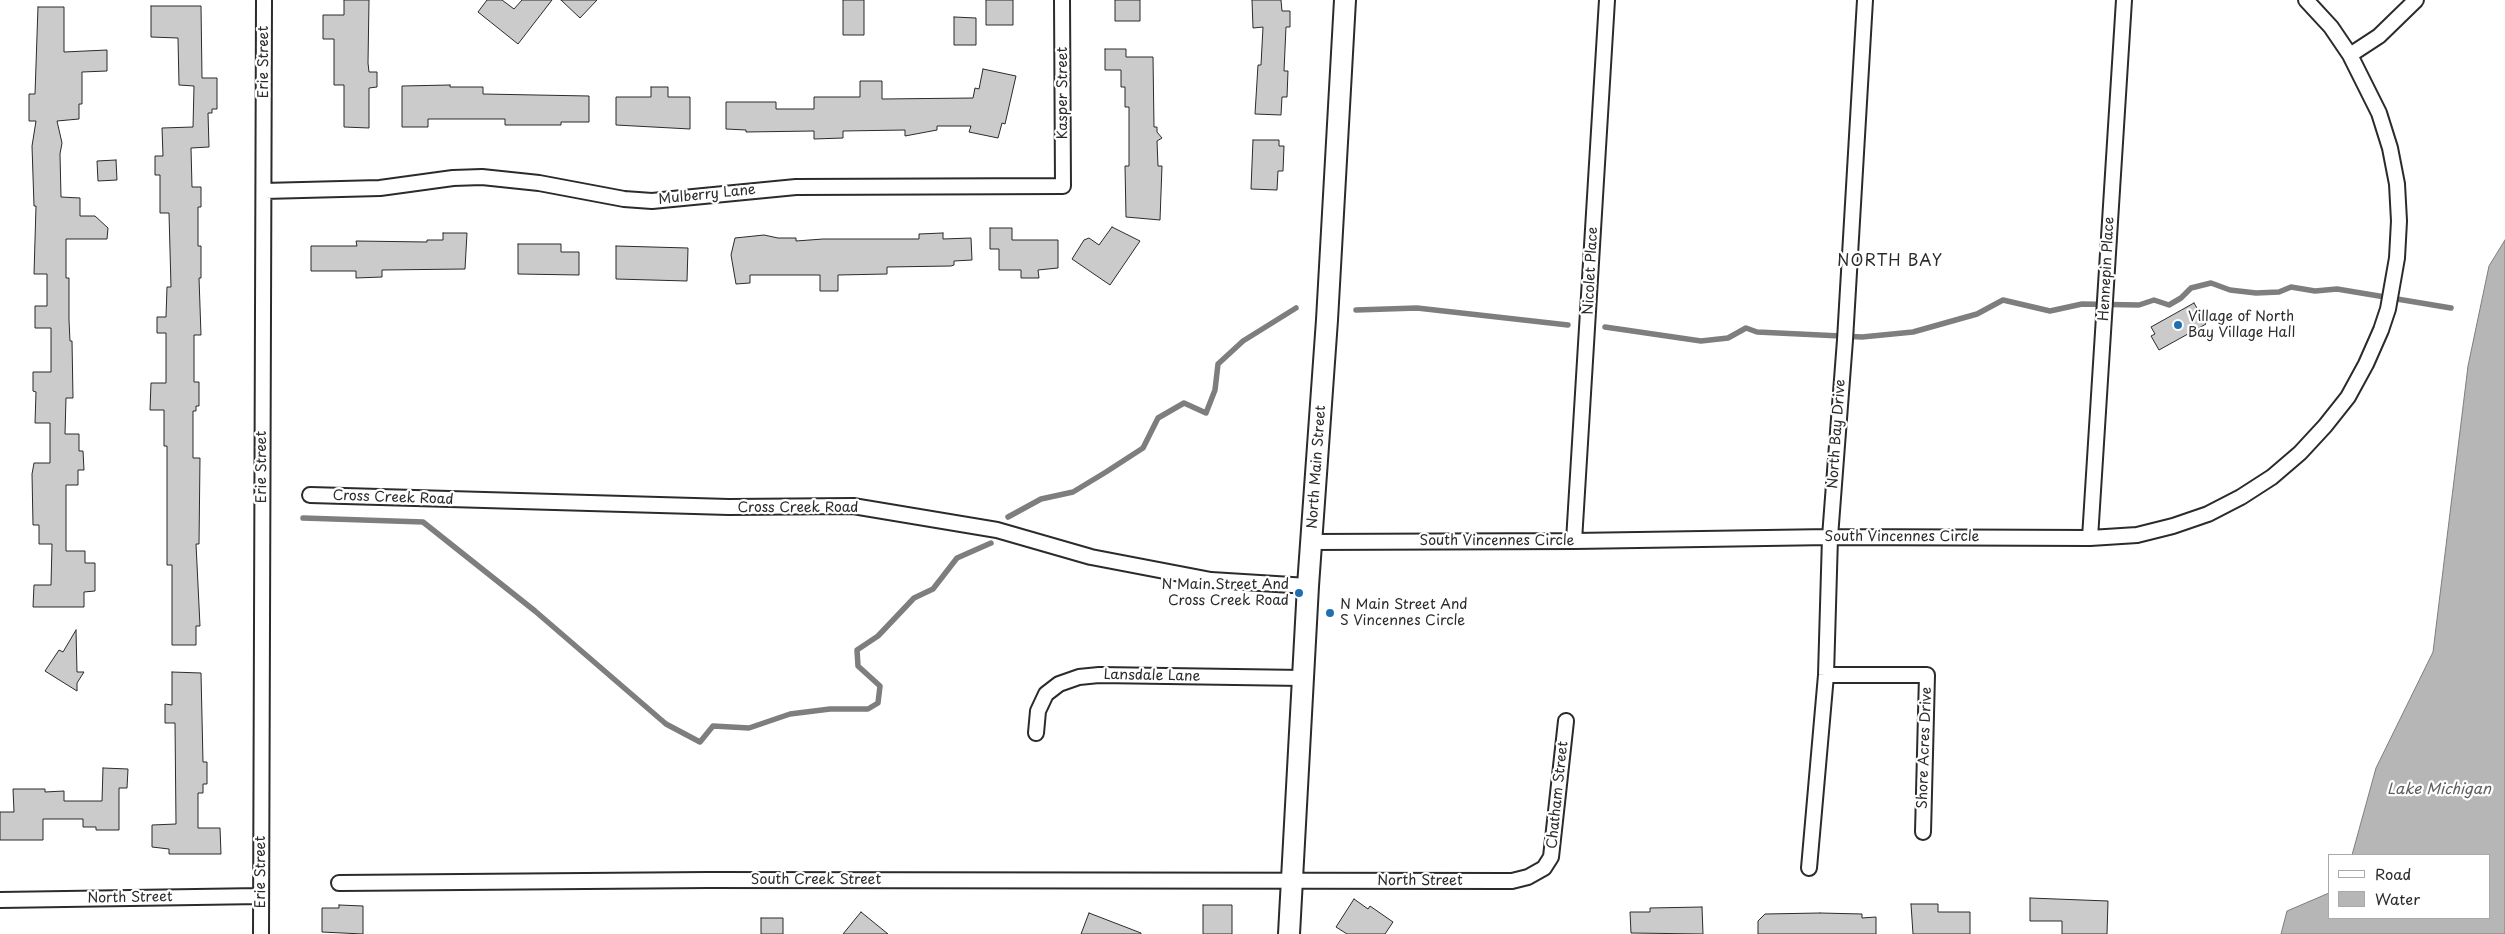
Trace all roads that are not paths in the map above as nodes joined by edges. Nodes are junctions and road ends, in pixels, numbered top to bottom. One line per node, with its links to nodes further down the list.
1 (264, 0): 11 (street, Erie Street)
2 (1062, 0): 10 (street, Kasper Street)
3 (1345, 0): 16 (main road, North Main Street)
4 (1607, 0): 15 (street, Nicolet Place)
5 (1865, 0): 13 (street, North Bay Drive)
6 (2124, 0): 14 (street, Hennepin Place)
7 (2306, 0): 9 (street, South Vincennes Circle)
8 (2416, 0): 9 (street)
9 (2350, 55): 14 (street, South Vincennes Circle)
10 (1064, 186): 11 (street, Mulberry Lane)
11 (264, 191): 27 (street, Erie Street)
12 (310, 495): 17 (street, Cross Creek Road)
13 (1830, 537): 14 (street, South Vincennes Circle); 15 (street, South Vincennes Circle); 18 (street, North Bay Drive)
14 (2090, 538)
15 (1574, 541): 16 (street, South Vincennes Circle)
16 (1312, 542): 17 (main road, North Main Street)
17 (1308, 586): 19 (main road, North Main Street)
18 (1826, 675): 22 (street, Shore Acres Drive); 24 (street, North Bay Drive)
19 (1303, 678): 21 (street, Lansdale Lane); 25 (main road, North Main Street)
20 (1566, 721): 23 (street, Chatham Street)
21 (1036, 732)
22 (1923, 832)
23 (1544, 868): 25 (street, North Street)
24 (1809, 868)
25 (1293, 880): 26 (street, South Creek Street); 30 (main road, North Main Street)
26 (339, 883)
27 (261, 896): 28 (street, North Street); 29 (street, Erie Street)
28 (0, 900)
29 (261, 934)
30 (1290, 934)

